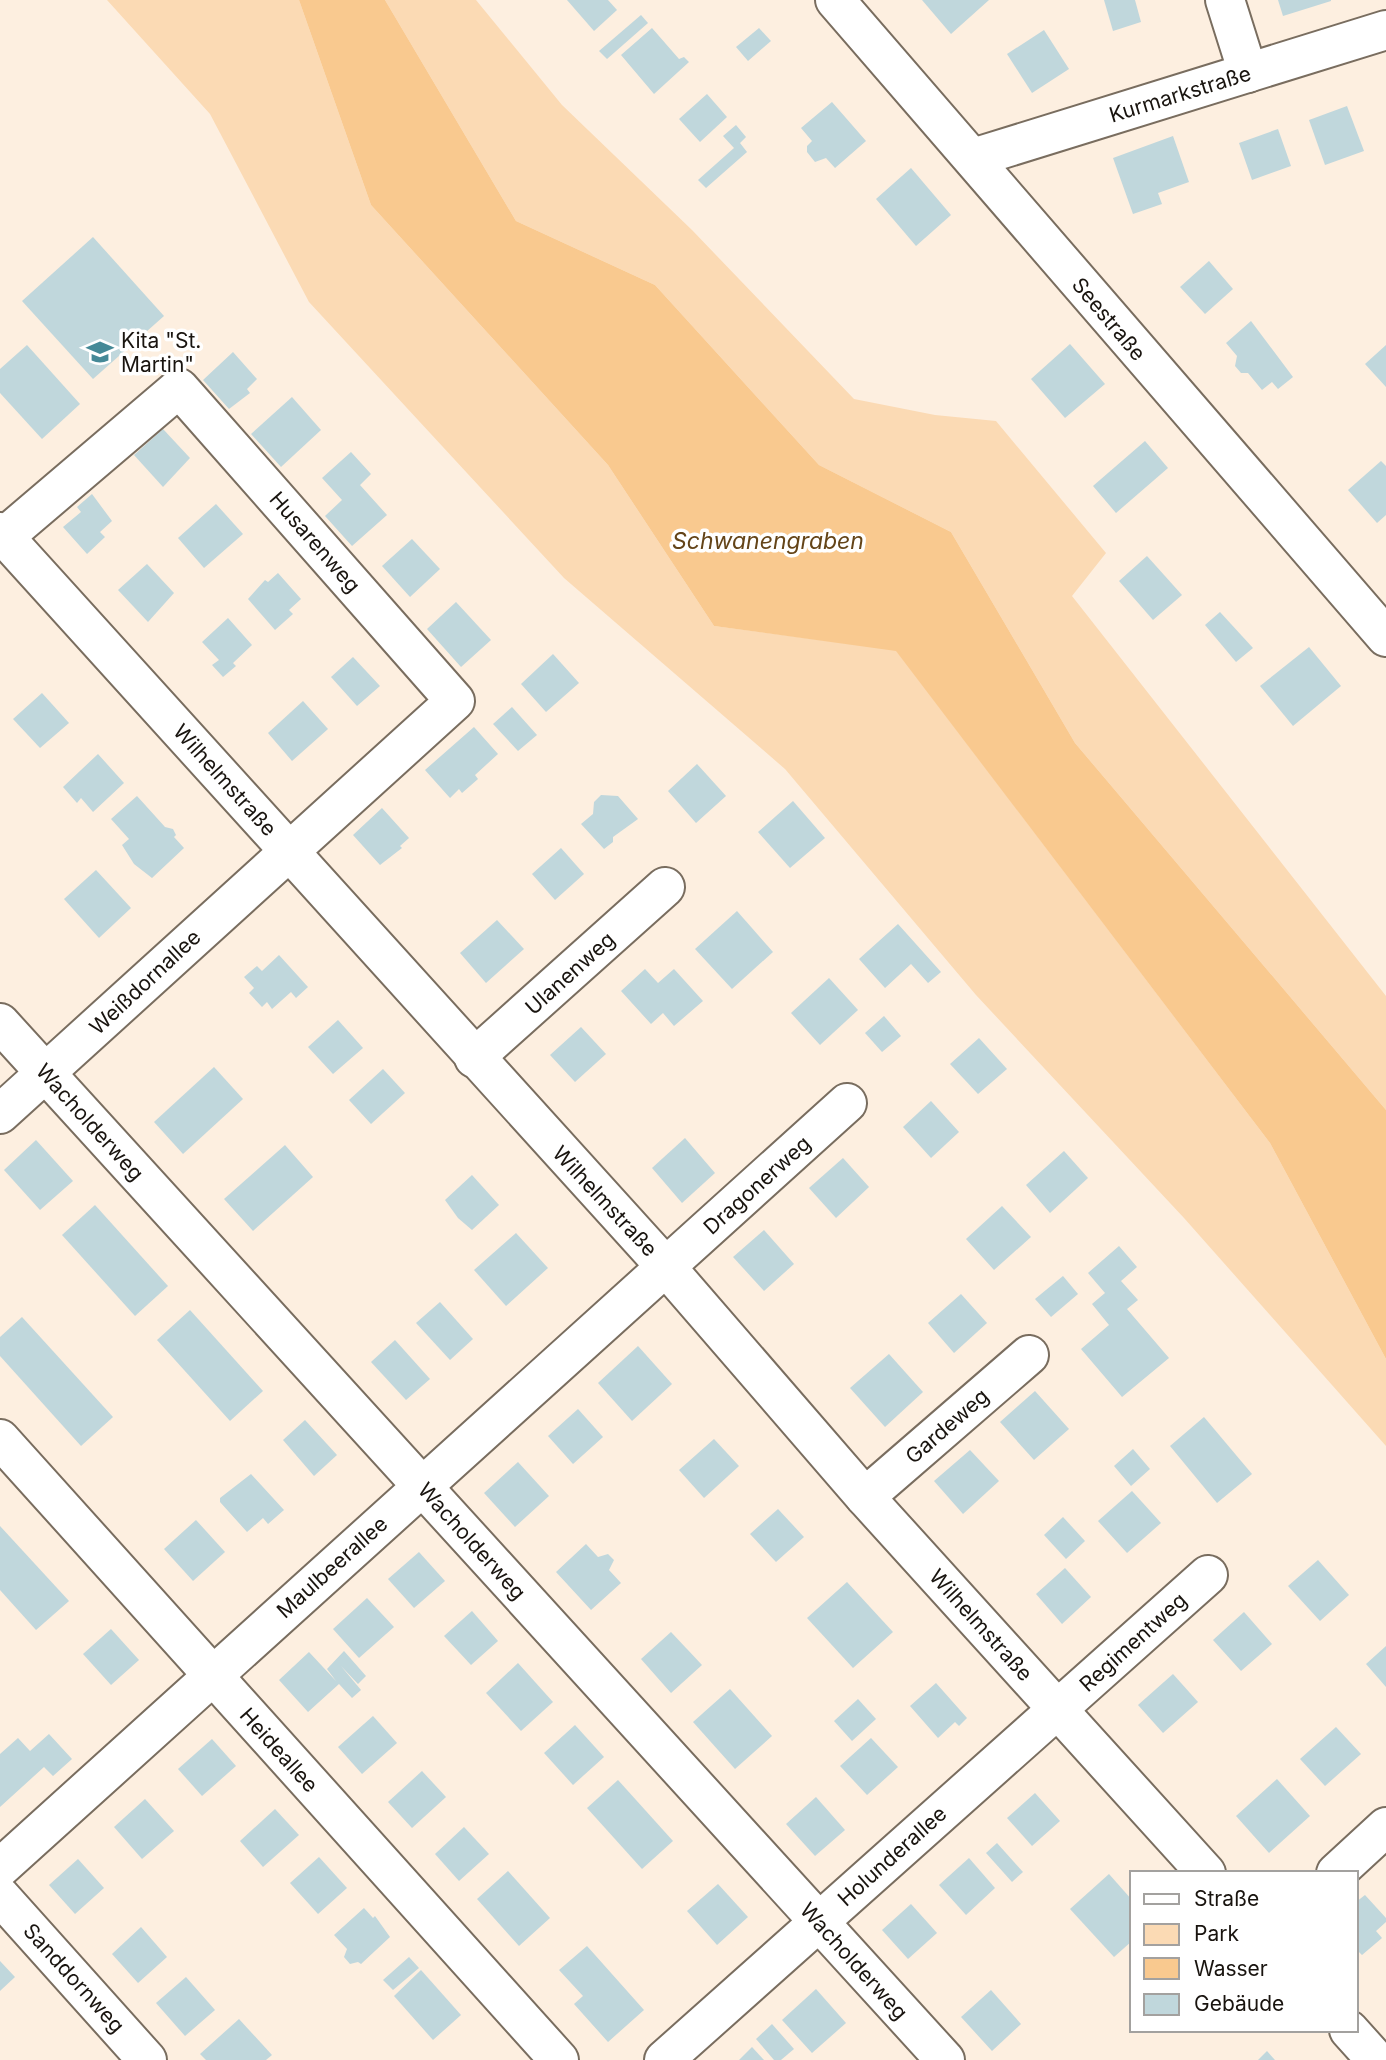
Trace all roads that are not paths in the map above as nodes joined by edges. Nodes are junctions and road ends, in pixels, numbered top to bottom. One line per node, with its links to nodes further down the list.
1 (835, 0): 5 (street, Seestraße)
2 (1225, 0): 4 (street)
3 (1386, 30): 4 (street, Kurmarkstraße)
4 (1248, 73): 5 (street, Kurmarkstraße)
5 (974, 158): 7 (street, Seestraße)
6 (2, 534): 8 (street, Wilhelmstraße); 8 (street, Husarenweg)
7 (1383, 630)
8 (288, 849): 11 (street, Wilhelmstraße); 12 (street, Weißdornallee)
9 (665, 887): 11 (street, Ulanenweg)
10 (0, 1023): 12 (street, Wacholderweg)
11 (474, 1058): 15 (street, Wilhelmstraße)
12 (46, 1074): 14 (street, Weißdornallee); 18 (street, Wacholderweg)
13 (847, 1103): 15 (street, Dragonerweg)
14 (0, 1114)
15 (666, 1267): 18 (street, Maulbeerallee); 19 (street, Wilhelmstraße)
16 (1028, 1355): 19 (street, Gardeweg)
17 (0, 1439): 21 (street, Heideallee)
18 (422, 1486): 21 (street, Maulbeerallee); 28 (street, Wacholderweg)
19 (865, 1497): 22 (street, Wilhelmstraße)
20 (1208, 1575): 22 (street, Regimentweg)
21 (212, 1675): 24 (street, Maulbeerallee); 31 (street, Heideallee)
22 (1058, 1709): 25 (street, Wilhelmstraße); 28 (street, Holunderallee)
23 (1386, 1827): 26 (street)
24 (0, 1868)
25 (1204, 1871)
26 (1338, 1871)
27 (0, 1896): 30 (street, Sanddornweg)
28 (819, 1922): 32 (street, Holunderallee); 33 (street, Wacholderweg)
29 (1351, 2032): 34 (street)
30 (148, 2060)
31 (559, 2060)
32 (664, 2060)
33 (945, 2060)
34 (1376, 2060)

